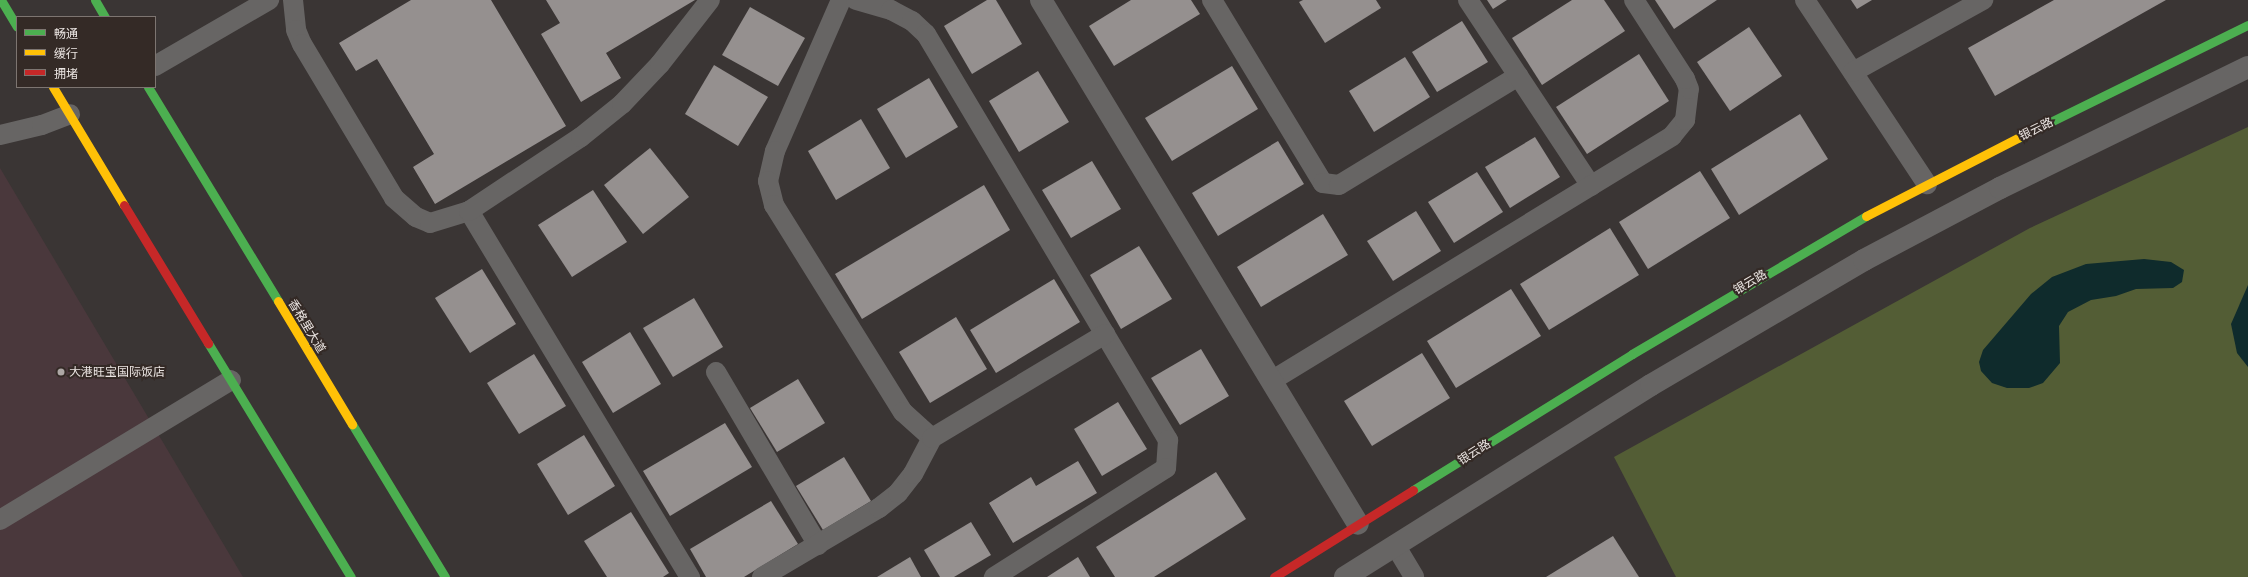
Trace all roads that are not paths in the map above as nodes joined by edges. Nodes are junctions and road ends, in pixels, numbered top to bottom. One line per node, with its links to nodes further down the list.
1 (0, 0): 15 (main road)
2 (95, 0): 14 (main road)
3 (268, 0): 17 (lane)
4 (293, 0): 27 (lane)
5 (710, 0): 27 (lane)
6 (841, 0): 32 (lane)
7 (856, 0): 28 (lane)
8 (1041, 0): 31 (street)
9 (1212, 0): 20 (lane)
10 (1468, 0): 20 (lane)
11 (1634, 0): 26 (lane)
12 (1805, 0): 19 (lane)
13 (1983, 0): 19 (lane)
14 (104, 16)
15 (16, 25)
16 (2248, 25): 25 (main road, 银云路)
17 (156, 65)
18 (2248, 67): 36 (street)
19 (1853, 72): 25 (lane)
20 (1518, 76): 26 (lane)
21 (54, 88): 23 (main road)
22 (149, 88): 38 (main road, 香格里大道)
23 (70, 114): 24 (lane); 30 (main road)
24 (0, 135)
25 (1927, 184): 34 (main road, 银云路)
26 (1591, 186): 31 (lane)
27 (469, 211): 39 (lane)
28 (1105, 334): 32 (lane); 41 (lane)
29 (716, 372): 35 (lane)
30 (231, 380): 33 (lane); 37 (main road)
31 (1271, 381): 34 (street)
32 (932, 438): 35 (lane)
33 (0, 520)
34 (1358, 524): 42 (main road, 银云路)
35 (818, 545): 40 (lane)
36 (1396, 546): 43 (street); 44 (lane)
37 (351, 577)
38 (445, 577)
39 (690, 577)
40 (762, 577)
41 (994, 577)
42 (1274, 577)
43 (1345, 577)
44 (1414, 577)

